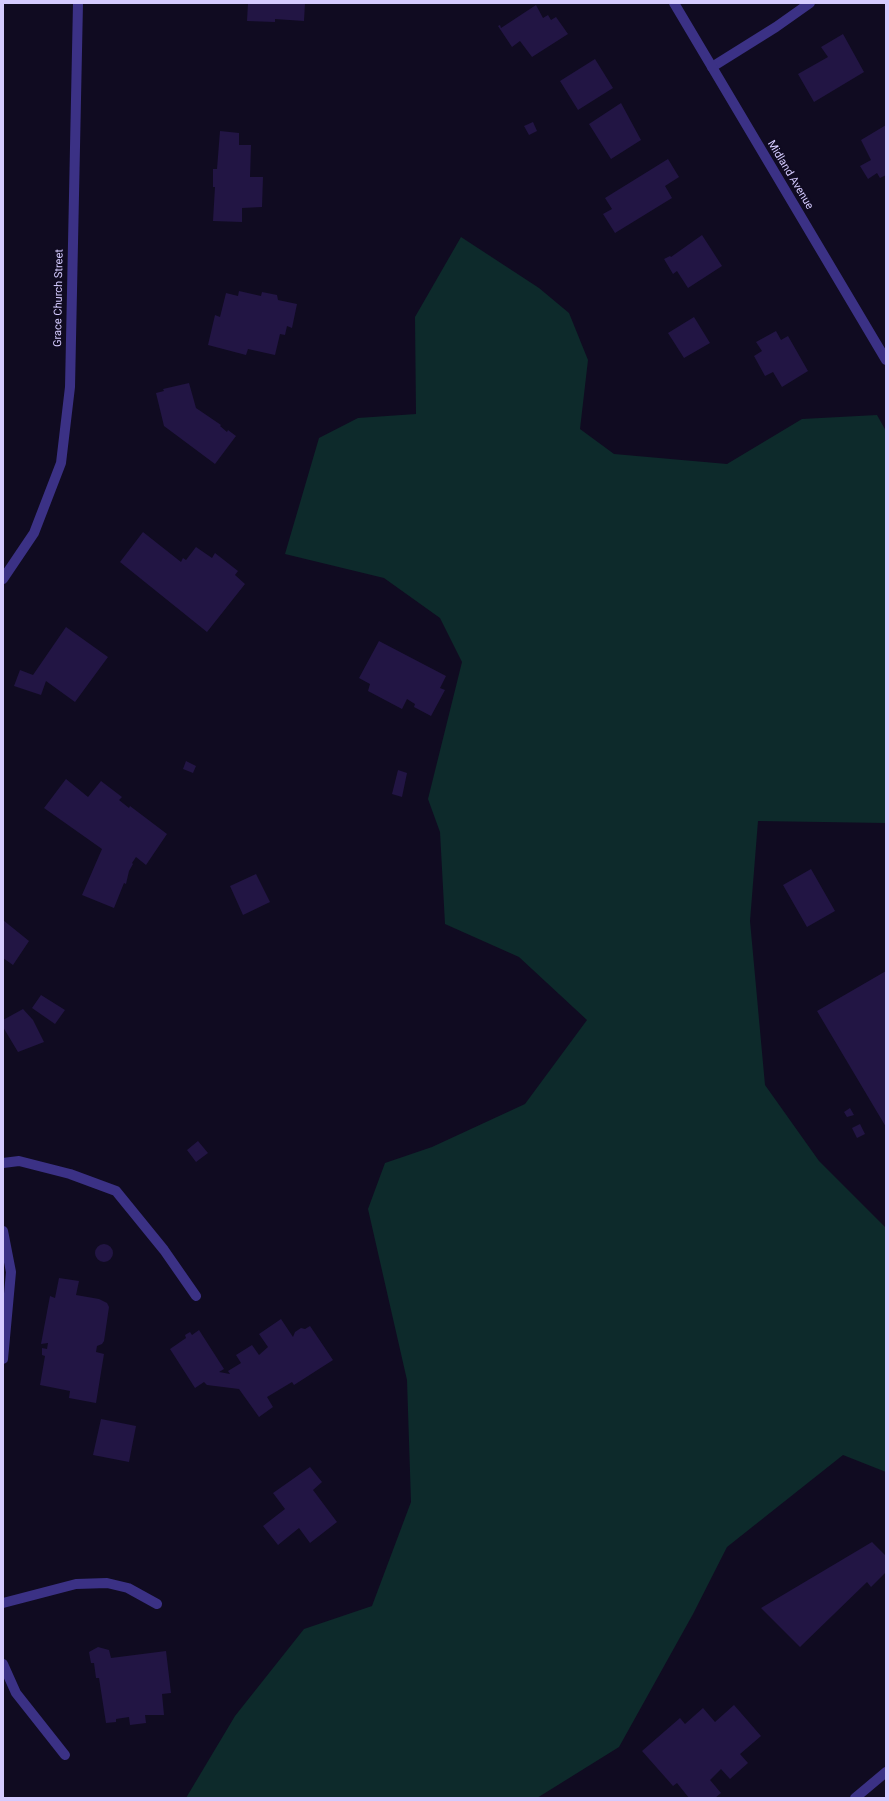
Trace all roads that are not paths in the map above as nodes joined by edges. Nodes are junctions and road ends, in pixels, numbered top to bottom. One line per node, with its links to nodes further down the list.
1 (78, 3): 6 (street, Grace Church Street)
2 (674, 3): 4 (street, Midland Avenue)
3 (810, 3): 4 (street)
4 (712, 67): 5 (street, Midland Avenue)
5 (886, 360)
6 (3, 579)
7 (3, 1163): 9 (street)
8 (3, 1231): 10 (street)
9 (196, 1296)
10 (3, 1360)
11 (3, 1603): 12 (street)
12 (157, 1604)
13 (3, 1664): 14 (street)
14 (65, 1754)
15 (886, 1772): 16 (street)
16 (855, 1798)

